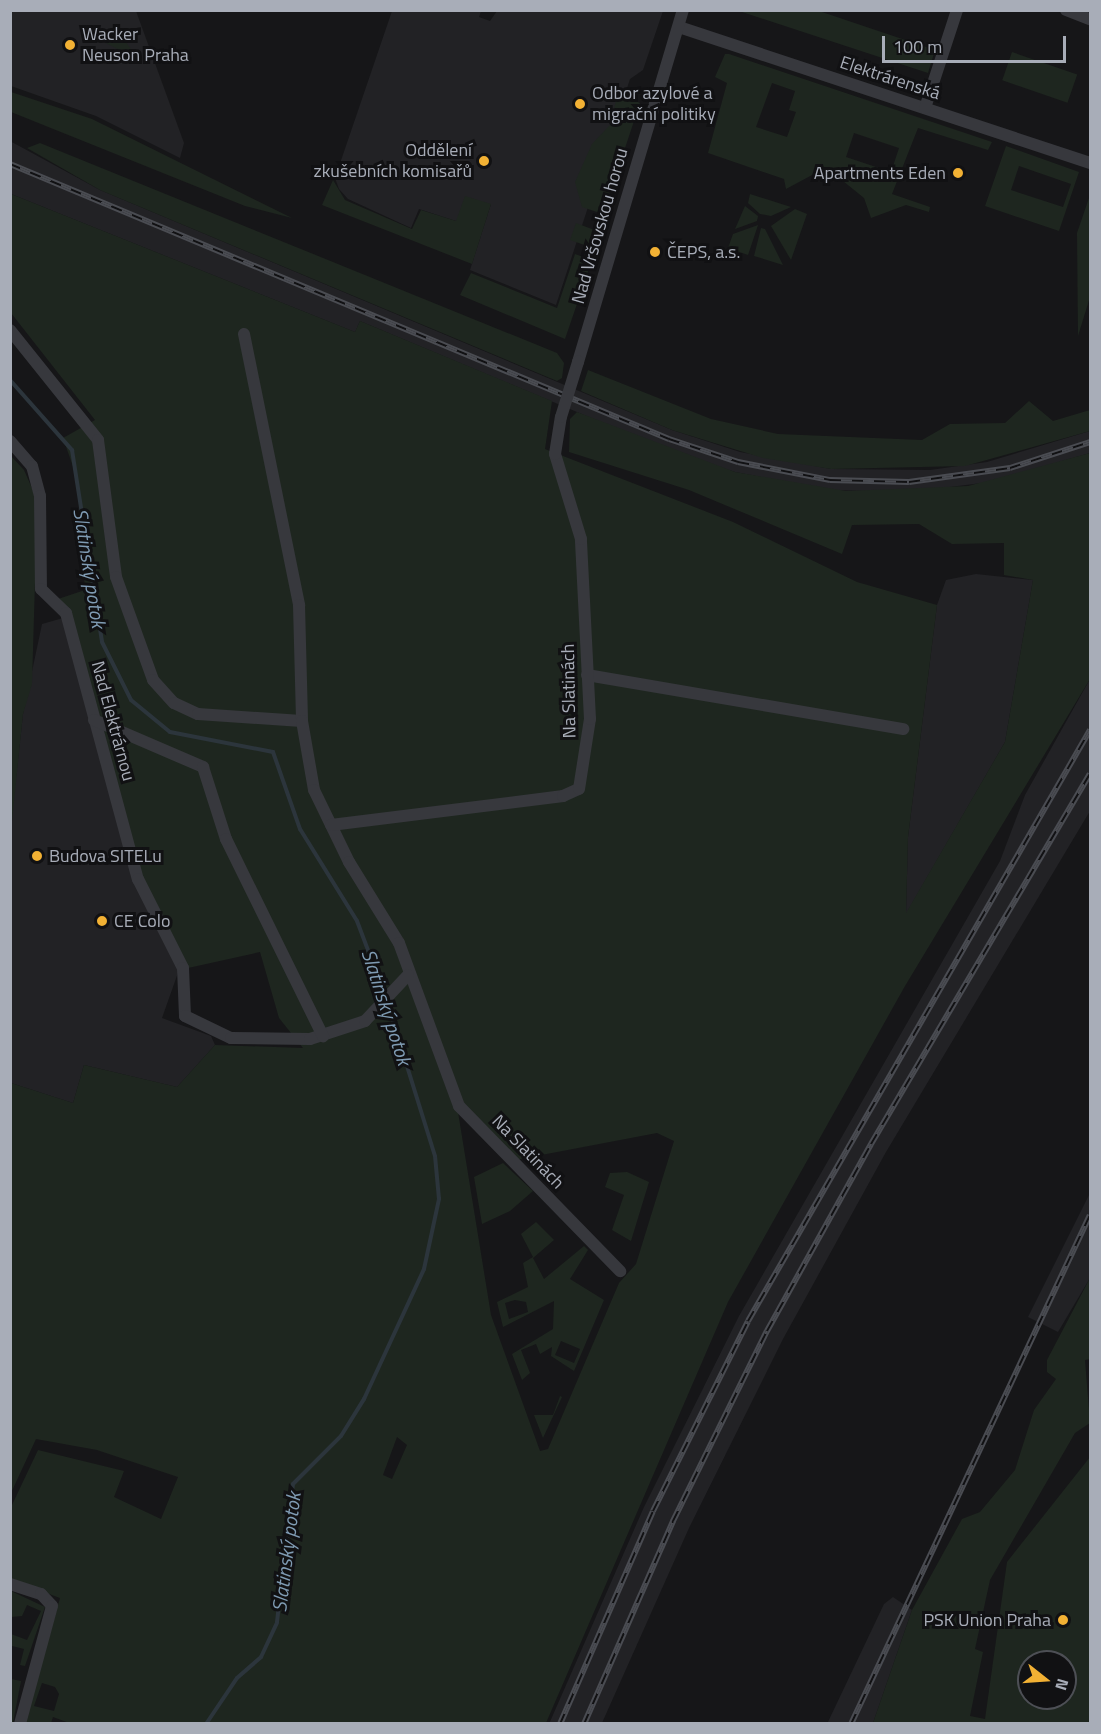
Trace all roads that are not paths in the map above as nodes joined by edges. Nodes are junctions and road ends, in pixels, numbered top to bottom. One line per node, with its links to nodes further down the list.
1 (683, 10): 5 (street, Nad Vršovskou horou)
2 (957, 10): 6 (street)
3 (1066, 10): 4 (street)
4 (1090, 19)
5 (679, 27): 6 (street, Elektrárenská); 10 (street, Nad Vršovskou horou, bridge)
6 (925, 108): 7 (street, Elektrárenská)
7 (1090, 163)
8 (10, 330): 14 (street)
9 (244, 334): 14 (street, Na Slatinách)
10 (561, 417): 12 (street, Na Slatinách)
11 (10, 441): 13 (street, Nad Elektrárnou)
12 (587, 675): 15 (street); 16 (street, Na Slatinách)
13 (94, 720): 18 (street); 18 (street, Nad Elektrárnou)
14 (303, 721): 16 (street, Na Slatinách)
15 (903, 729)
16 (331, 825): 17 (street, Na Slatinách)
17 (408, 975): 18 (street); 19 (street, Na Slatinách)
18 (323, 1036)
19 (620, 1271)
20 (10, 1584): 21 (street)
21 (20, 1724)

